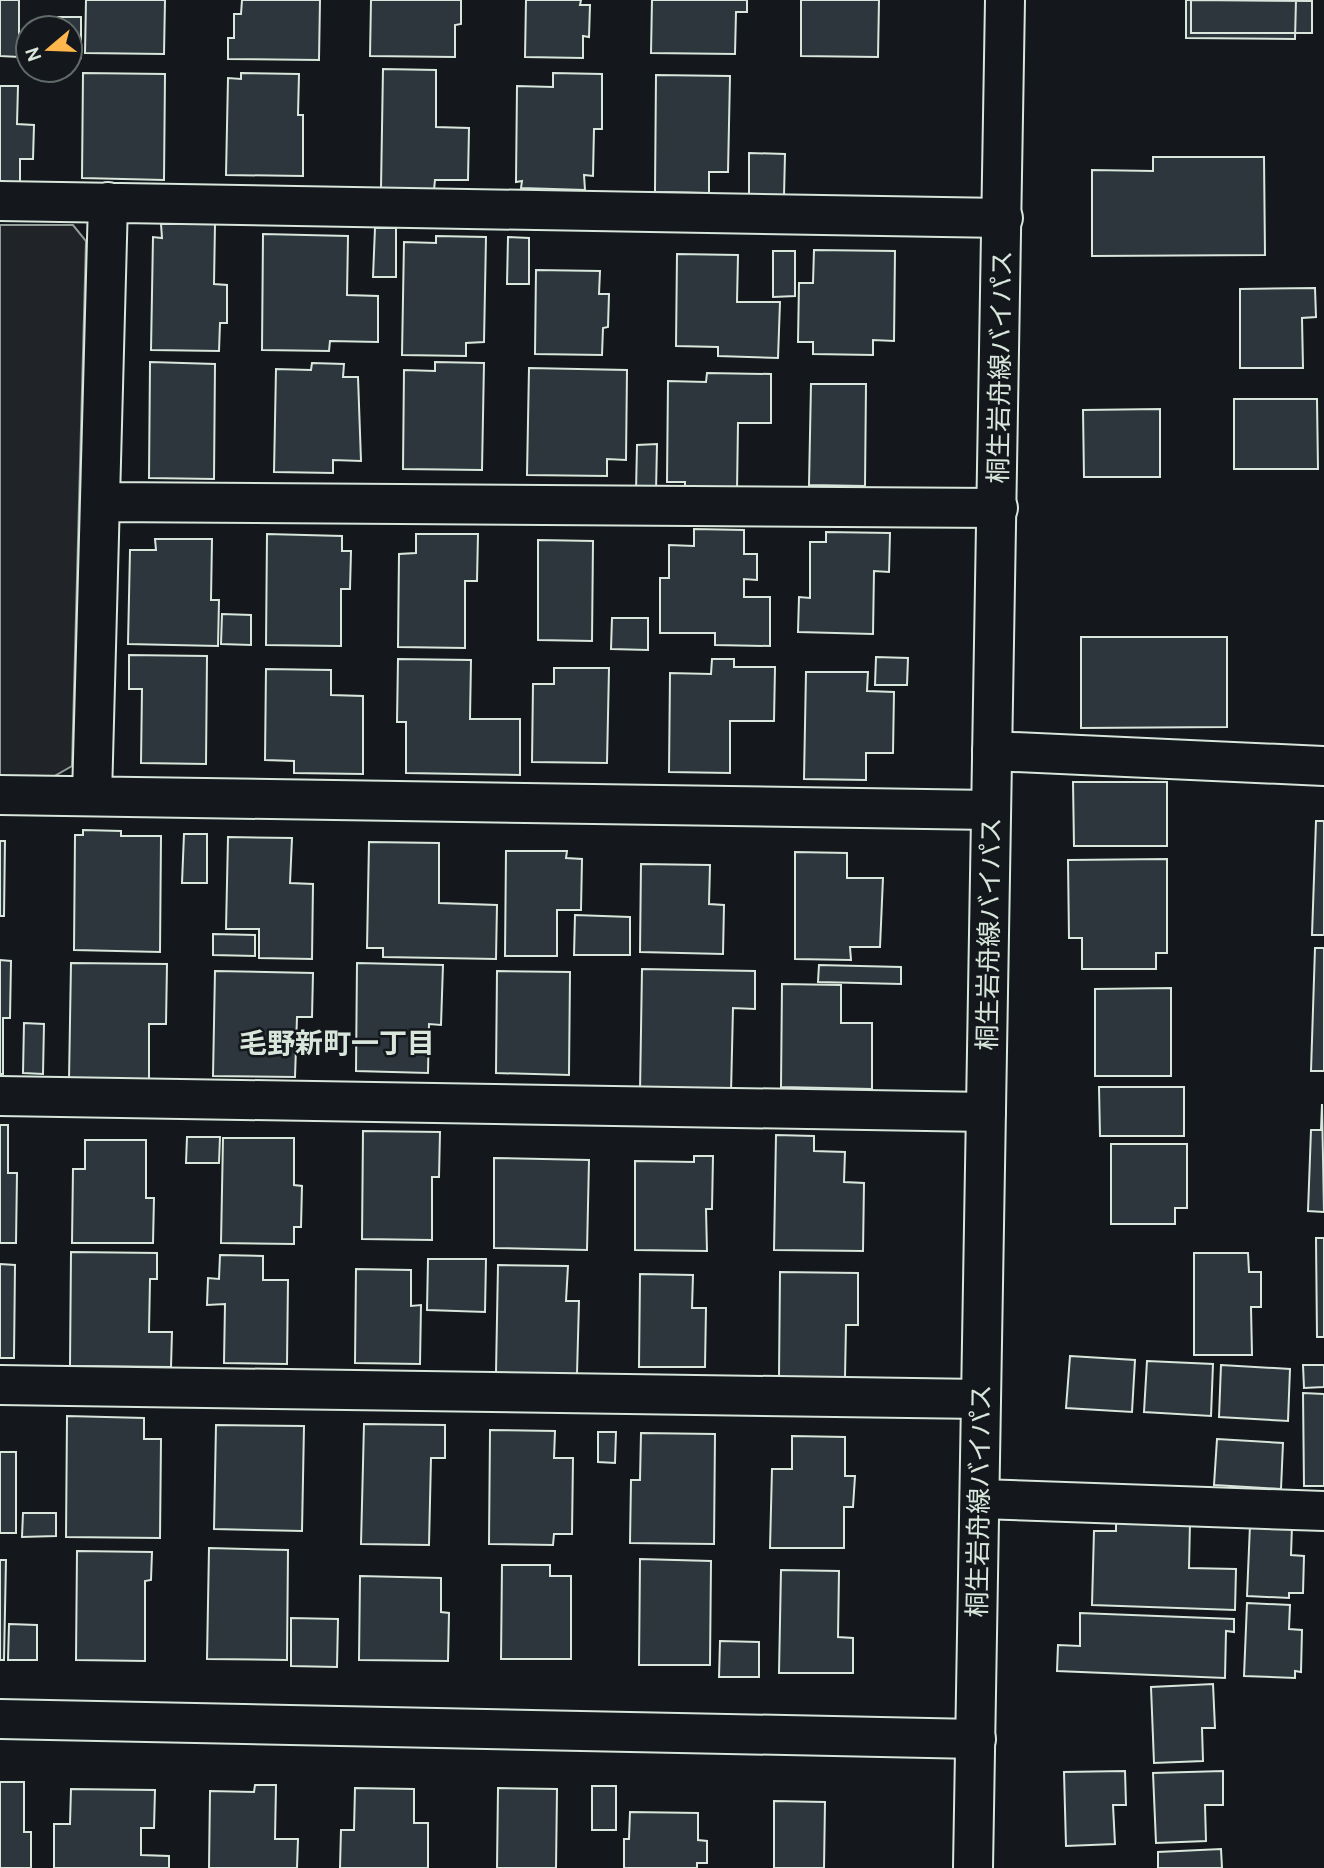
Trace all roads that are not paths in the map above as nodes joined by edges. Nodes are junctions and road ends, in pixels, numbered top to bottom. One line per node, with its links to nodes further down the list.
1 (1005, 0): 4 (street, 桐生岩舟線バイパス)
2 (0, 201): 3 (street)
3 (108, 202): 4 (street); 5 (street)
4 (1003, 218): 6 (street, 桐生岩舟線バイパス)
5 (102, 502): 6 (street); 10 (street)
6 (998, 508): 7 (street, 桐生岩舟線バイパス)
7 (992, 751): 8 (street); 11 (street, 桐生岩舟線バイパス)
8 (1324, 766)
9 (0, 795): 10 (street)
10 (92, 796): 11 (street)
11 (991, 810): 13 (street, 桐生岩舟線バイパス)
12 (0, 1096): 13 (street)
13 (986, 1112): 15 (street, 桐生岩舟線バイパス)
14 (0, 1385): 15 (street)
15 (981, 1399): 16 (street, 桐生岩舟線バイパス)
16 (980, 1499): 17 (street); 19 (street, 桐生岩舟線バイパス)
17 (1324, 1511)
18 (0, 1719): 19 (street)
19 (975, 1739): 20 (street, 桐生岩舟線バイパス)
20 (973, 1868)

